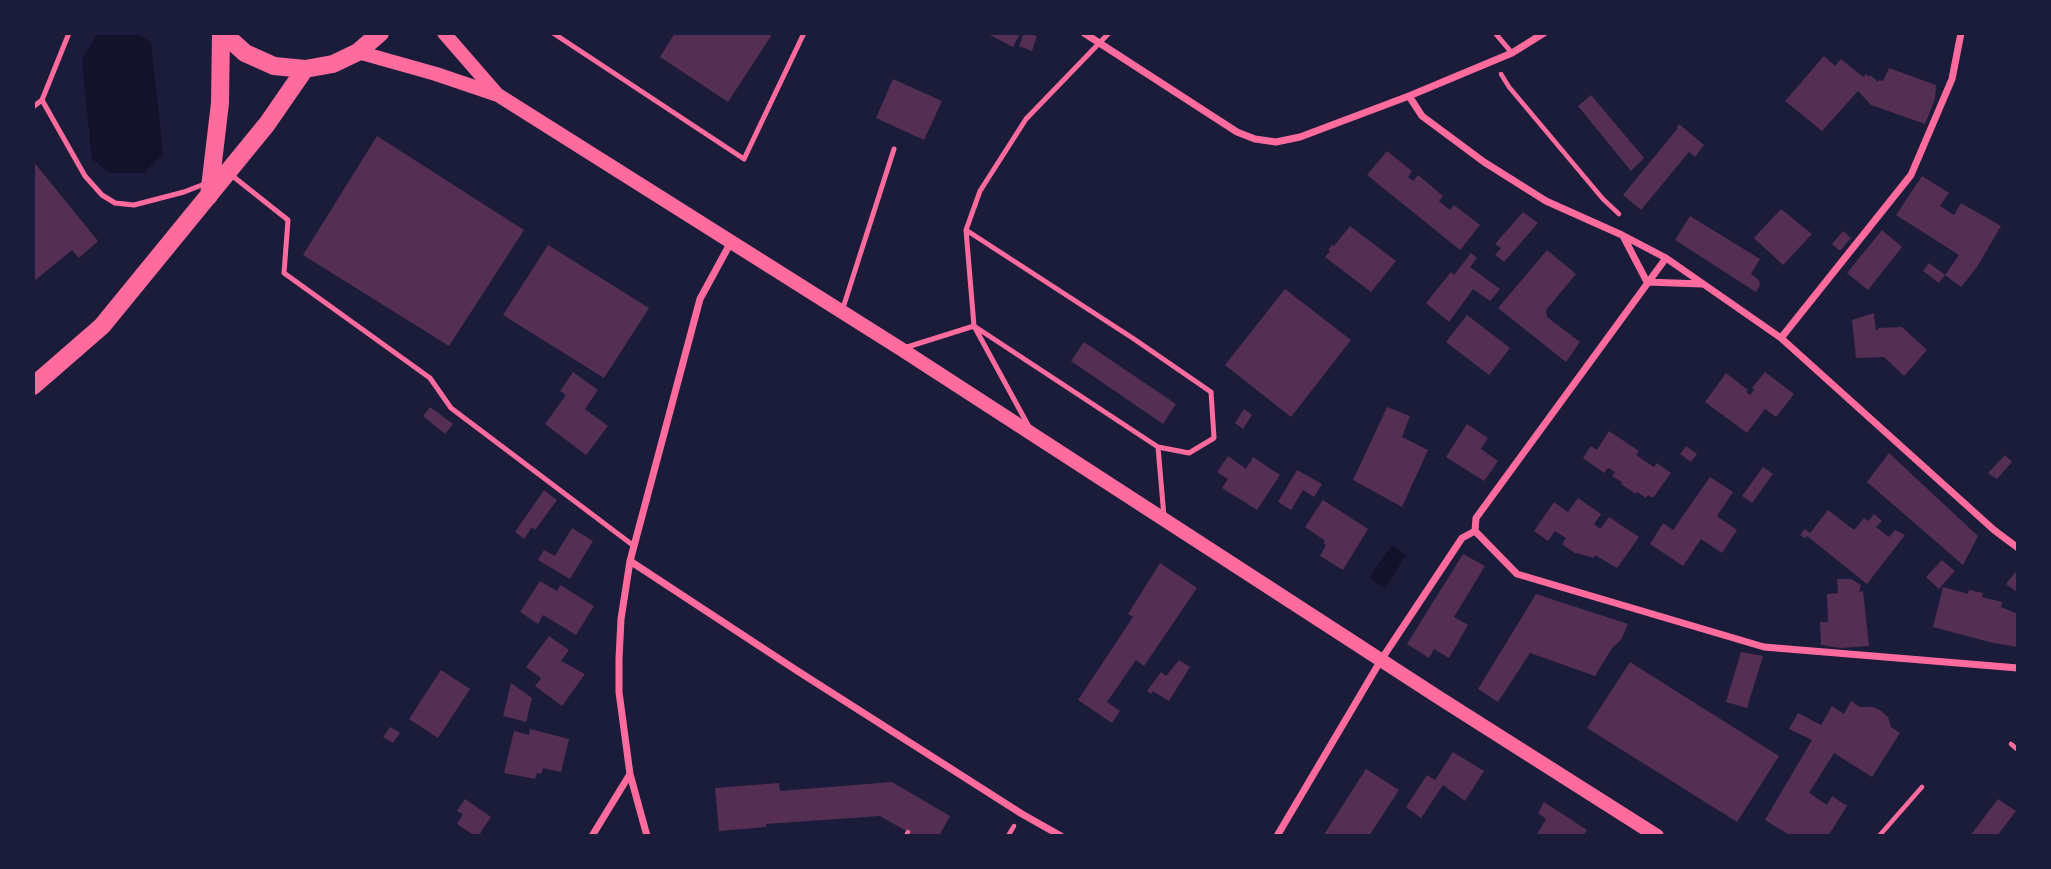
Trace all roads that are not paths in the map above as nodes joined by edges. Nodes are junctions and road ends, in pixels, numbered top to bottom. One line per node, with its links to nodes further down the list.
1 (69, 33): 18 (lane)
2 (222, 33): 15 (main road); 22 (main road)
3 (380, 33): 13 (main road)
4 (444, 33): 16 (main road)
5 (553, 33): 6 (lane)
6 (804, 33)
7 (1084, 33): 12 (street)
8 (1109, 33): 12 (lane)
9 (1495, 33): 14 (lane)
10 (1544, 33): 14 (street)
11 (1961, 33): 31 (street)
12 (1100, 44): 17 (street); 23 (lane)
13 (358, 52): 15 (main road); 16 (main road)
14 (1512, 53): 17 (street)
15 (305, 69): 21 (main road)
16 (498, 95): 25 (main road)
17 (1409, 96): 24 (street)
18 (41, 100): 19 (lane); 22 (lane)
19 (33, 107)
20 (894, 149): 29 (lane)
21 (228, 172): 22 (main road); 38 (lane)
22 (209, 189): 33 (main road)
23 (966, 230): 30 (lane); 35 (lane)
24 (1622, 235): 26 (street); 27 (street)
25 (731, 242): 29 (main road); 38 (street)
26 (1666, 258): 27 (street); 28 (street)
27 (1647, 282): 28 (street); 37 (street)
28 (1704, 284): 31 (street)
29 (842, 311): 32 (main road)
30 (974, 326): 32 (lane); 34 (lane); 35 (lane)
31 (1781, 338): 39 (street)
32 (901, 349): 34 (main road)
33 (33, 386)
34 (1033, 435): 36 (main road)
35 (1158, 447): 36 (lane)
36 (1164, 520): 41 (main road)
37 (1475, 531): 41 (street); 42 (street)
38 (634, 546): 40 (street)
39 (2018, 548)
40 (630, 561): 43 (street); 46 (street)
41 (1381, 660): 47 (street); 48 (main road)
42 (2018, 668)
43 (630, 774): 44 (street); 45 (street)
44 (592, 836)
45 (647, 836)
46 (1061, 836)
47 (1277, 836)
48 (1657, 836)

